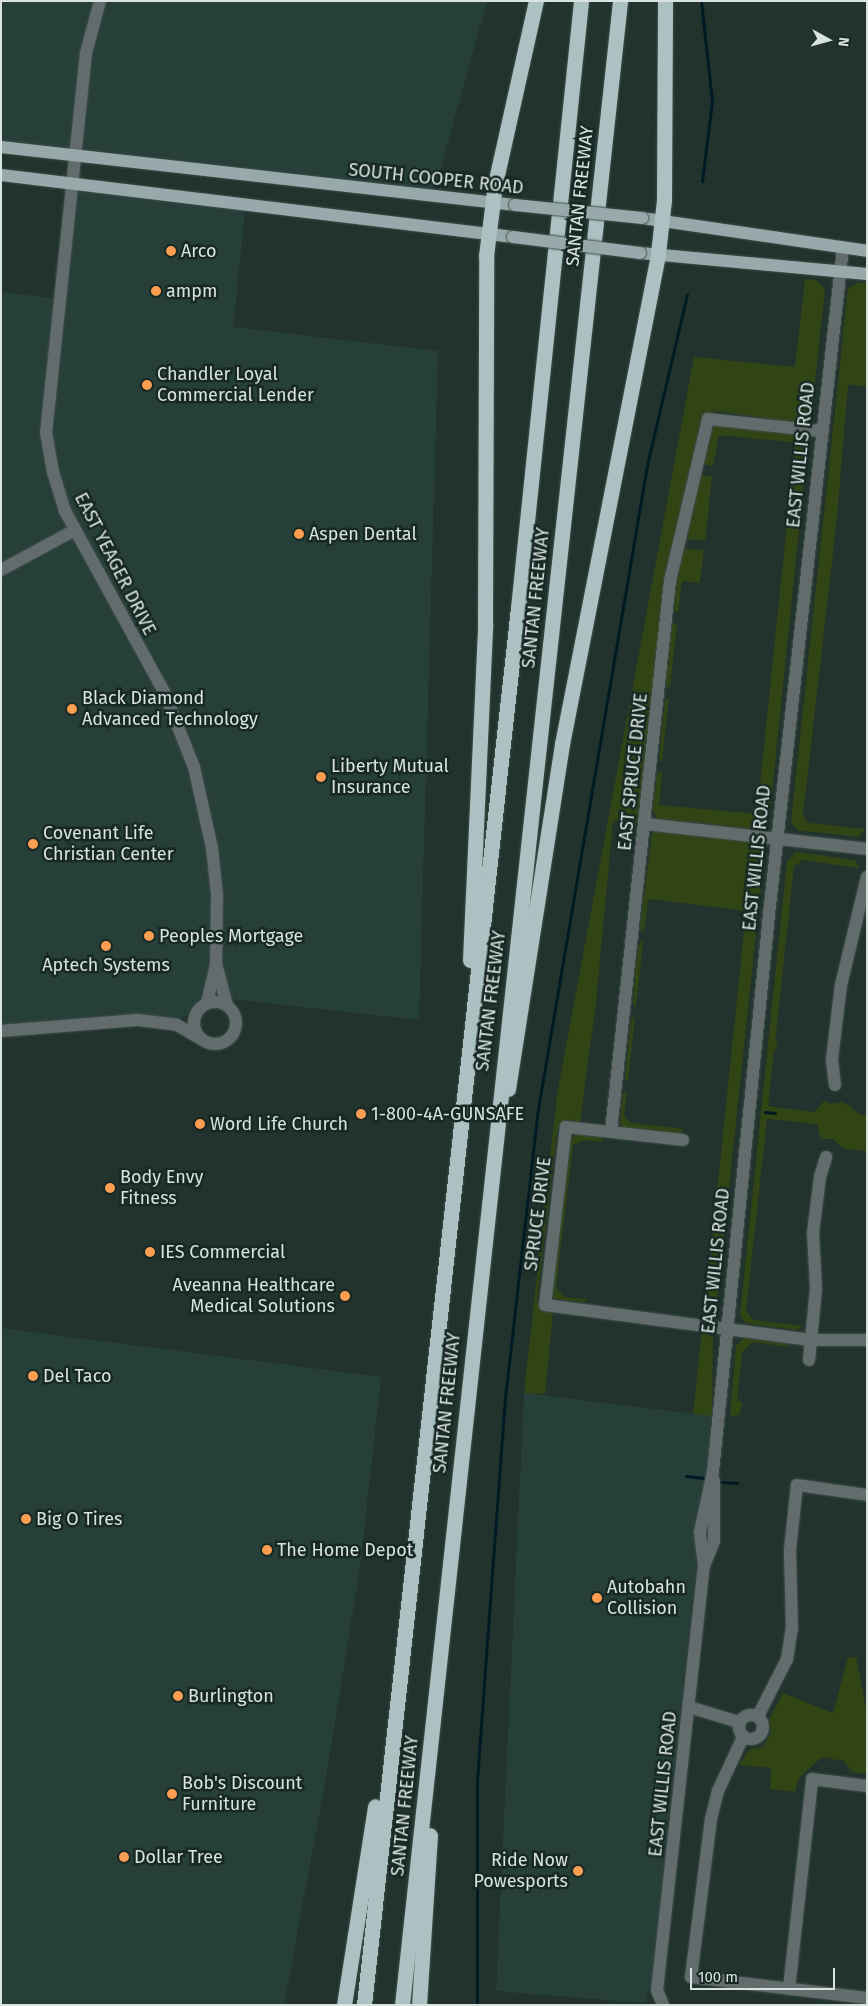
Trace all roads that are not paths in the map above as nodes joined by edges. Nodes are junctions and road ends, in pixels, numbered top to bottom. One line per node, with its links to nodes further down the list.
1 (100, 1): 7 (street, EAST YEAGER DRIVE)
2 (536, 1): 10 (highway)
3 (581, 1): 26 (highway, SANTAN FREEWAY)
4 (620, 1): 34 (highway, SANTAN FREEWAY)
5 (665, 1): 11 (highway)
6 (1, 147): 7 (main road, SOUTH COOPER ROAD)
7 (76, 156): 9 (street, EAST YEAGER DRIVE); 10 (main road, SOUTH COOPER ROAD)
8 (1, 175): 9 (main road)
9 (73, 183): 12 (main road); 19 (street, EAST YEAGER DRIVE)
10 (493, 202): 11 (main road, SOUTH COOPER ROAD, bridge); 12 (highway)
11 (661, 220): 13 (main road, SOUTH COOPER ROAD); 15 (highway)
12 (489, 234): 15 (main road, bridge); 26 (highway)
13 (843, 248): 14 (main road, SOUTH COOPER ROAD); 16 (street, EAST WILLIS ROAD)
14 (867, 251)
15 (658, 254): 16 (main road); 34 (highway)
16 (840, 271): 17 (main road); 18 (street, EAST WILLIS ROAD)
17 (867, 274)
18 (821, 431): 21 (street, EAST SPRUCE DRIVE); 22 (street, EAST WILLIS ROAD)
19 (75, 530): 20 (street); 25 (street, EAST YEAGER DRIVE)
20 (1, 570)
21 (645, 824): 22 (street); 35 (street, EAST SPRUCE DRIVE)
22 (777, 838): 23 (street); 38 (street, EAST WILLIS ROAD)
23 (867, 850)
24 (867, 877): 33 (street)
25 (216, 964): 27 (street, EAST YEAGER DRIVE); 28 (street, EAST YEAGER DRIVE)
26 (474, 1001): 43 (highway, SANTAN FREEWAY)
27 (206, 1003): 28 (street); 29 (street)
28 (226, 1004): 32 (street)
29 (196, 1013): 30 (street); 32 (street)
30 (167, 1022): 31 (street); 32 (street)
31 (1, 1031)
32 (201, 1039)
33 (835, 1085)
34 (496, 1123): 48 (highway, SANTAN FREEWAY)
35 (611, 1132): 36 (street); 38 (street, SPRUCE DRIVE)
36 (684, 1140)
37 (826, 1157): 39 (street)
38 (726, 1329): 39 (street); 44 (street, EAST WILLIS ROAD)
39 (811, 1340): 40 (street); 41 (street)
40 (867, 1340)
41 (809, 1360)
42 (867, 1495): 45 (street)
43 (404, 1633): 52 (highway); 53 (highway, SANTAN FREEWAY)
44 (689, 1707): 46 (street); 56 (street, EAST WILLIS ROAD)
45 (758, 1716): 46 (street); 47 (street)
46 (739, 1722): 47 (street)
47 (743, 1737): 50 (street)
48 (429, 1754): 54 (highway, SANTAN FREEWAY); 55 (highway)
49 (867, 1786): 50 (street)
50 (788, 1989): 51 (street)
51 (867, 1998)
52 (344, 2005)
53 (364, 2005)
54 (402, 2005)
55 (419, 2005)
56 (663, 2005)

